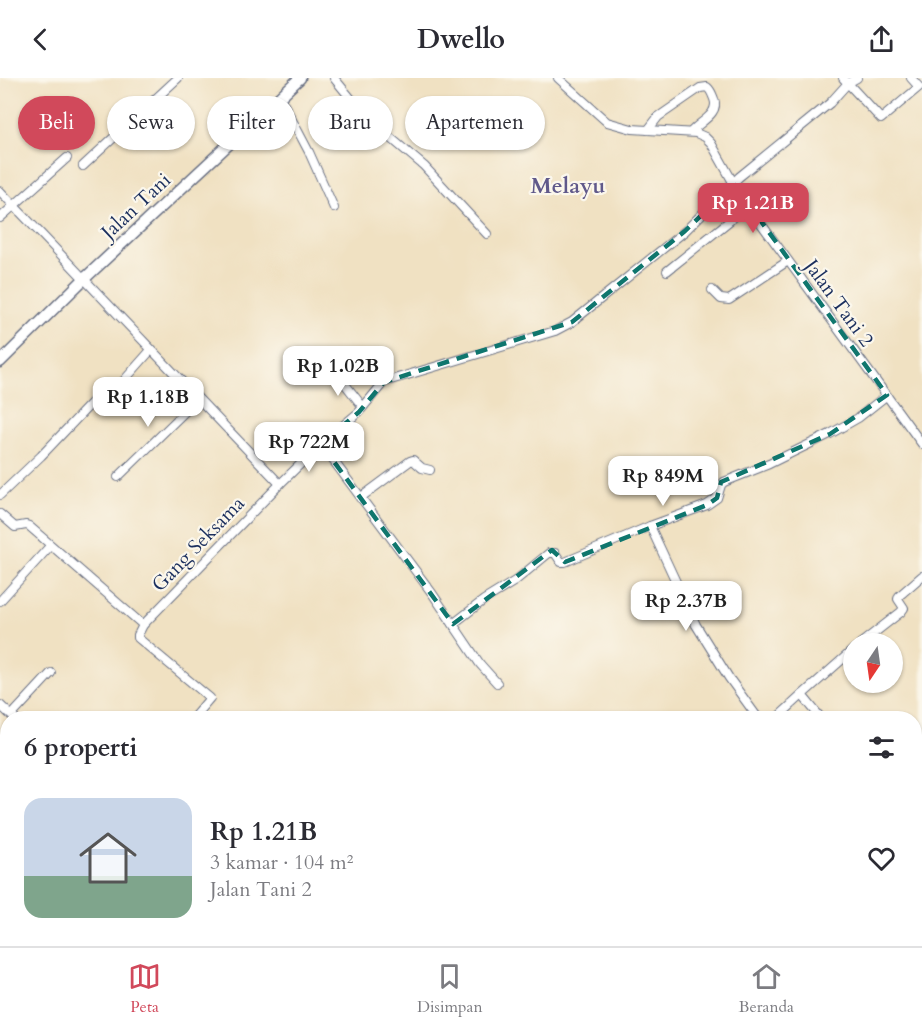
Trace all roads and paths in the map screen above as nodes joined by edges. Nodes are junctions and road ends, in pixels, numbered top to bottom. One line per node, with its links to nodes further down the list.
1 (178, 78): 14 (street)
2 (300, 78): 8 (highway, Jalan Tani)
3 (334, 78): 21 (street)
4 (558, 78): 10 (street)
5 (857, 78): 7 (street, Gang Seksama)
6 (912, 78): 7 (street)
7 (845, 80): 15 (street, Gang Seksama)
8 (281, 96)
9 (296, 128): 19 (street)
10 (648, 130): 11 (street); 11 (street)
11 (691, 132): 15 (street, Jalan Tani 2)
12 (223, 150): 24 (highway, Jalan Tani)
13 (67, 158): 17 (street)
14 (83, 166)
15 (734, 184): 18 (street, Jalan Tani 2); 31 (street, Gang Seksama)
16 (0, 191): 17 (street)
17 (14, 206): 20 (street); 24 (street)
18 (748, 206): 22 (street, Jalan Tani 2); 23 (street)
19 (334, 208)
20 (0, 218)
21 (487, 234)
22 (788, 261): 25 (street); 29 (street, Jalan Tani 2)
23 (667, 271)
24 (84, 279): 26 (street); 27 (highway, Jalan Tani)
25 (712, 290)
26 (151, 350): 30 (street); 37 (street)
27 (0, 362)
28 (334, 370): 31 (street)
29 (887, 395): 33 (street, Jalan Tani 2); 40 (street)
30 (198, 399): 35 (street); 36 (street)
31 (363, 407): 32 (street, Gang Seksama)
32 (321, 444): 36 (street, Gang Seksama); 38 (street)
33 (922, 444)
34 (430, 470): 38 (street)
35 (118, 477)
36 (280, 484): 45 (street, Gang Seksama)
37 (0, 495)
38 (360, 498): 44 (street)
39 (0, 514): 41 (street)
40 (650, 526): 44 (street); 53 (street)
41 (50, 546): 43 (street); 45 (street)
42 (922, 576): 46 (street)
43 (0, 601)
44 (453, 624): 49 (street)
45 (143, 625): 52 (street)
46 (875, 633)
47 (843, 659): 50 (street)
48 (51, 673): 51 (street)
49 (497, 683)
50 (802, 695): 54 (street); 55 (street)
51 (18, 711)
52 (199, 711)
53 (753, 711)
54 (785, 711)
55 (815, 711)

